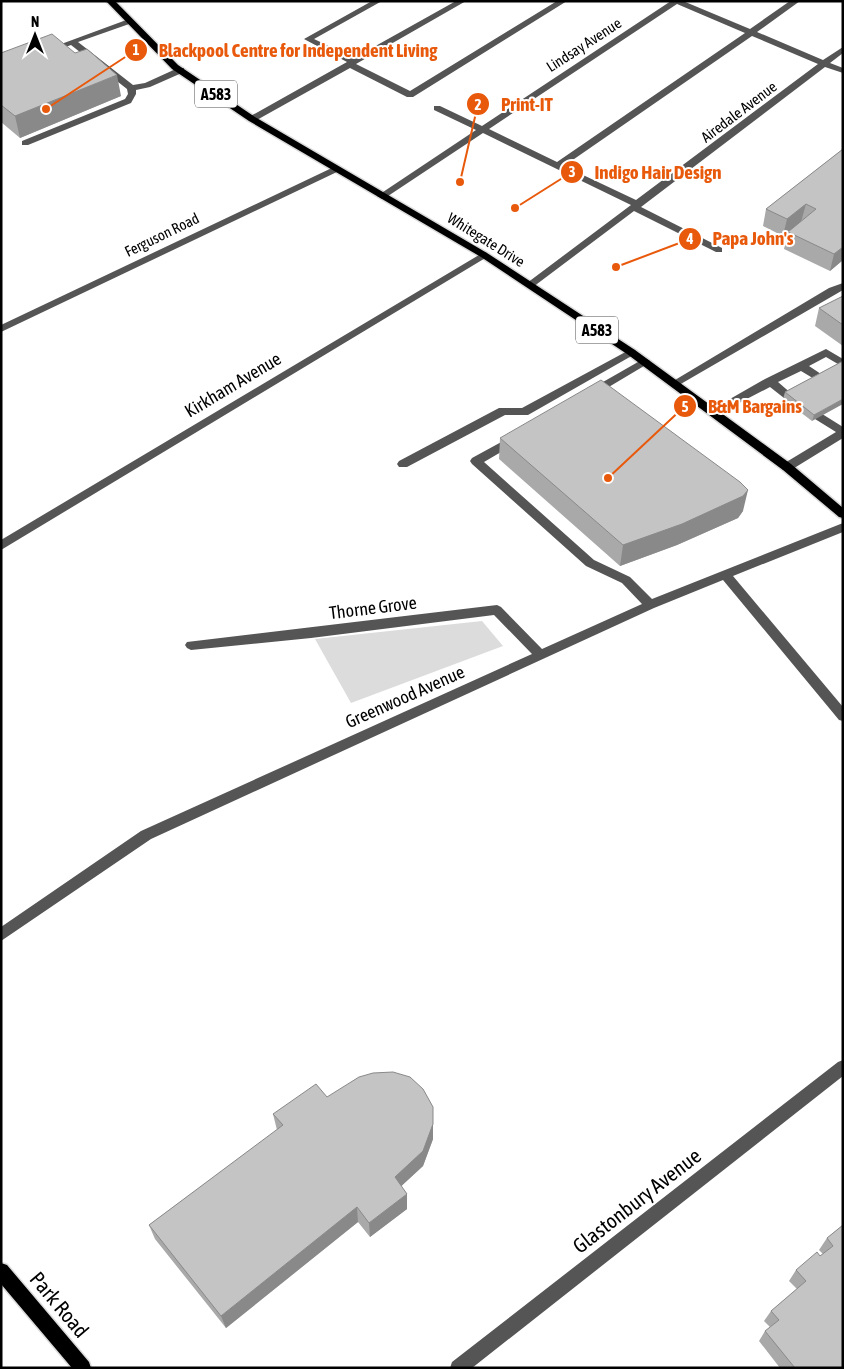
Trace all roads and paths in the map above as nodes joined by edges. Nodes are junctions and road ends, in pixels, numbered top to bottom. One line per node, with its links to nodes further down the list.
1 (110, 1): 7 (main road, Whitegate Drive / A583)
2 (378, 1): 12 (street)
3 (462, 1): 12 (street)
4 (563, 1): 12 (street)
5 (677, 1): 8 (street); 19 (street, Lindsay Avenue)
6 (796, 1): 8 (street)
7 (129, 21): 9 (street); 14 (main road, Whitegate Drive / A583)
8 (751, 32): 13 (street); 21 (street)
9 (73, 42): 11 (street); 16 (street)
10 (843, 50): 13 (street, Airedale Avenue)
11 (37, 55)
12 (352, 63): 18 (street)
13 (825, 63): 15 (street); 24 (street, Airedale Avenue)
14 (181, 70): 16 (street); 18 (main road, Whitegate Drive / A583)
15 (843, 71)
16 (131, 88): 20 (street)
17 (437, 108): 19 (street)
18 (252, 119): 22 (main road, Whitegate Drive / A583)
19 (483, 130): 21 (street); 23 (street, Lindsay Avenue)
20 (25, 143)
21 (558, 166): 24 (street)
22 (336, 169): 23 (main road, Whitegate Drive / A583); 29 (street, Ferguson Road)
23 (382, 196): 26 (main road, Whitegate Drive / A583)
24 (637, 206): 25 (street); 27 (street, Airedale Avenue)
25 (720, 250)
26 (484, 255): 27 (main road, Whitegate Drive / A583); 47 (street, Kirkham Avenue)
27 (530, 285): 30 (main road, Whitegate Drive / A583)
28 (843, 286): 36 (street)
29 (1, 329)
30 (631, 352): 31 (main road, Whitegate Drive / A583); 43 (street)
31 (645, 362): 36 (main road, Whitegate Drive / A583); 38 (street)
32 (843, 364): 33 (street)
33 (801, 366): 34 (street); 35 (street)
34 (820, 378)
35 (769, 381): 37 (street); 39 (street)
36 (676, 383): 39 (main road, Whitegate Drive / A583)
37 (788, 395)
38 (586, 396)
39 (714, 411): 44 (main road, Whitegate Drive / A583)
40 (820, 416): 41 (street)
41 (843, 432): 44 (street)
42 (520, 435): 49 (street)
43 (403, 464)
44 (787, 467): 45 (main road, Whitegate Drive / A583)
45 (841, 510)
46 (843, 527): 48 (street, Greenwood Avenue)
47 (1, 546)
48 (724, 574): 49 (street, Greenwood Avenue); 52 (street)
49 (650, 605): 51 (street, Greenwood Avenue)
50 (191, 645): 51 (street, Thorne Grove)
51 (541, 655): 53 (street, Greenwood Avenue)
52 (843, 716)
53 (1, 935)
54 (843, 1067): 57 (street, Glastonbury Avenue)
55 (1, 1271): 56 (main road, Park Road)
56 (83, 1368)
57 (458, 1368)

